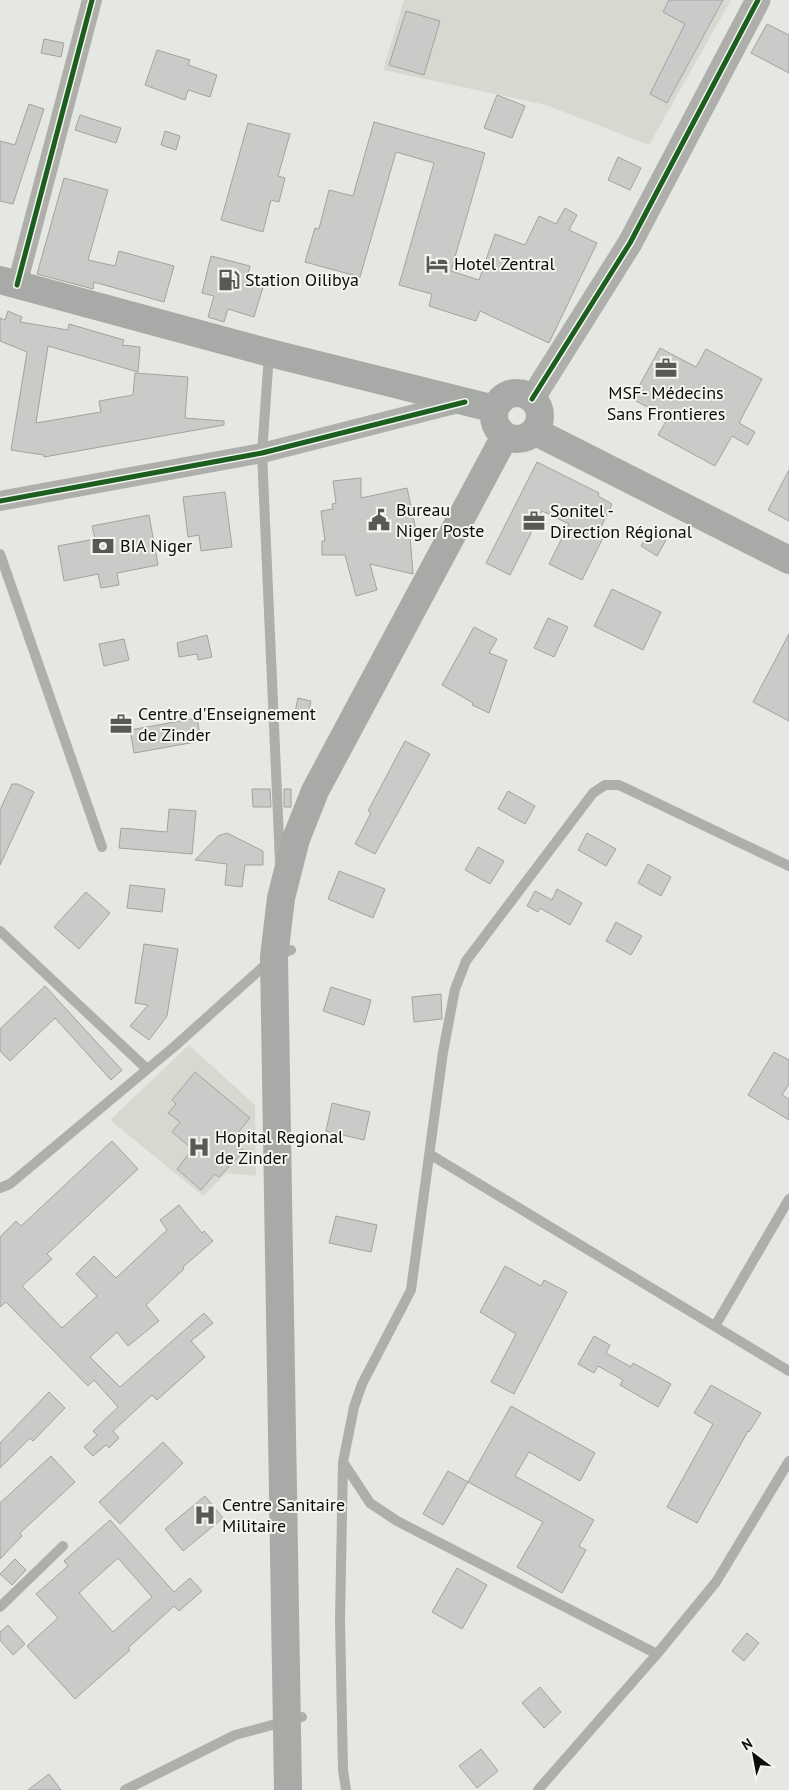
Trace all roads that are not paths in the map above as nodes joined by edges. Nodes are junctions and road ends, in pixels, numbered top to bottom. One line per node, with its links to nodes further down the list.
1 (92, 0): 3 (street)
2 (758, 0): 7 (street)
3 (8, 283): 4 (highway)
4 (270, 353): 5 (highway); 8 (lane)
5 (465, 402): 6 (highway); 8 (street)
6 (495, 408): 7 (highway); 7 (highway)
7 (526, 424): 10 (highway); 12 (highway); 15 (highway); 17 (highway)
8 (262, 453): 9 (street); 15 (lane)
9 (0, 501)
10 (789, 542)
11 (0, 554): 13 (lane)
12 (789, 560)
13 (102, 847)
14 (789, 866): 19 (lane)
15 (281, 898): 17 (highway)
16 (0, 930): 18 (lane)
17 (282, 953): 18 (lane); 29 (highway)
18 (147, 1069): 20 (lane)
19 (431, 1155): 22 (lane); 25 (lane)
20 (0, 1188)
21 (789, 1200): 22 (lane)
22 (715, 1326): 23 (lane)
23 (789, 1371)
24 (789, 1461): 28 (lane)
25 (343, 1462): 28 (lane); 33 (lane)
26 (63, 1546): 27 (lane)
27 (0, 1607)
28 (658, 1654): 34 (lane)
29 (295, 1720): 30 (lane); 31 (highway); 32 (highway)
30 (125, 1790)
31 (288, 1790)
32 (303, 1790)
33 (346, 1790)
34 (538, 1790)

